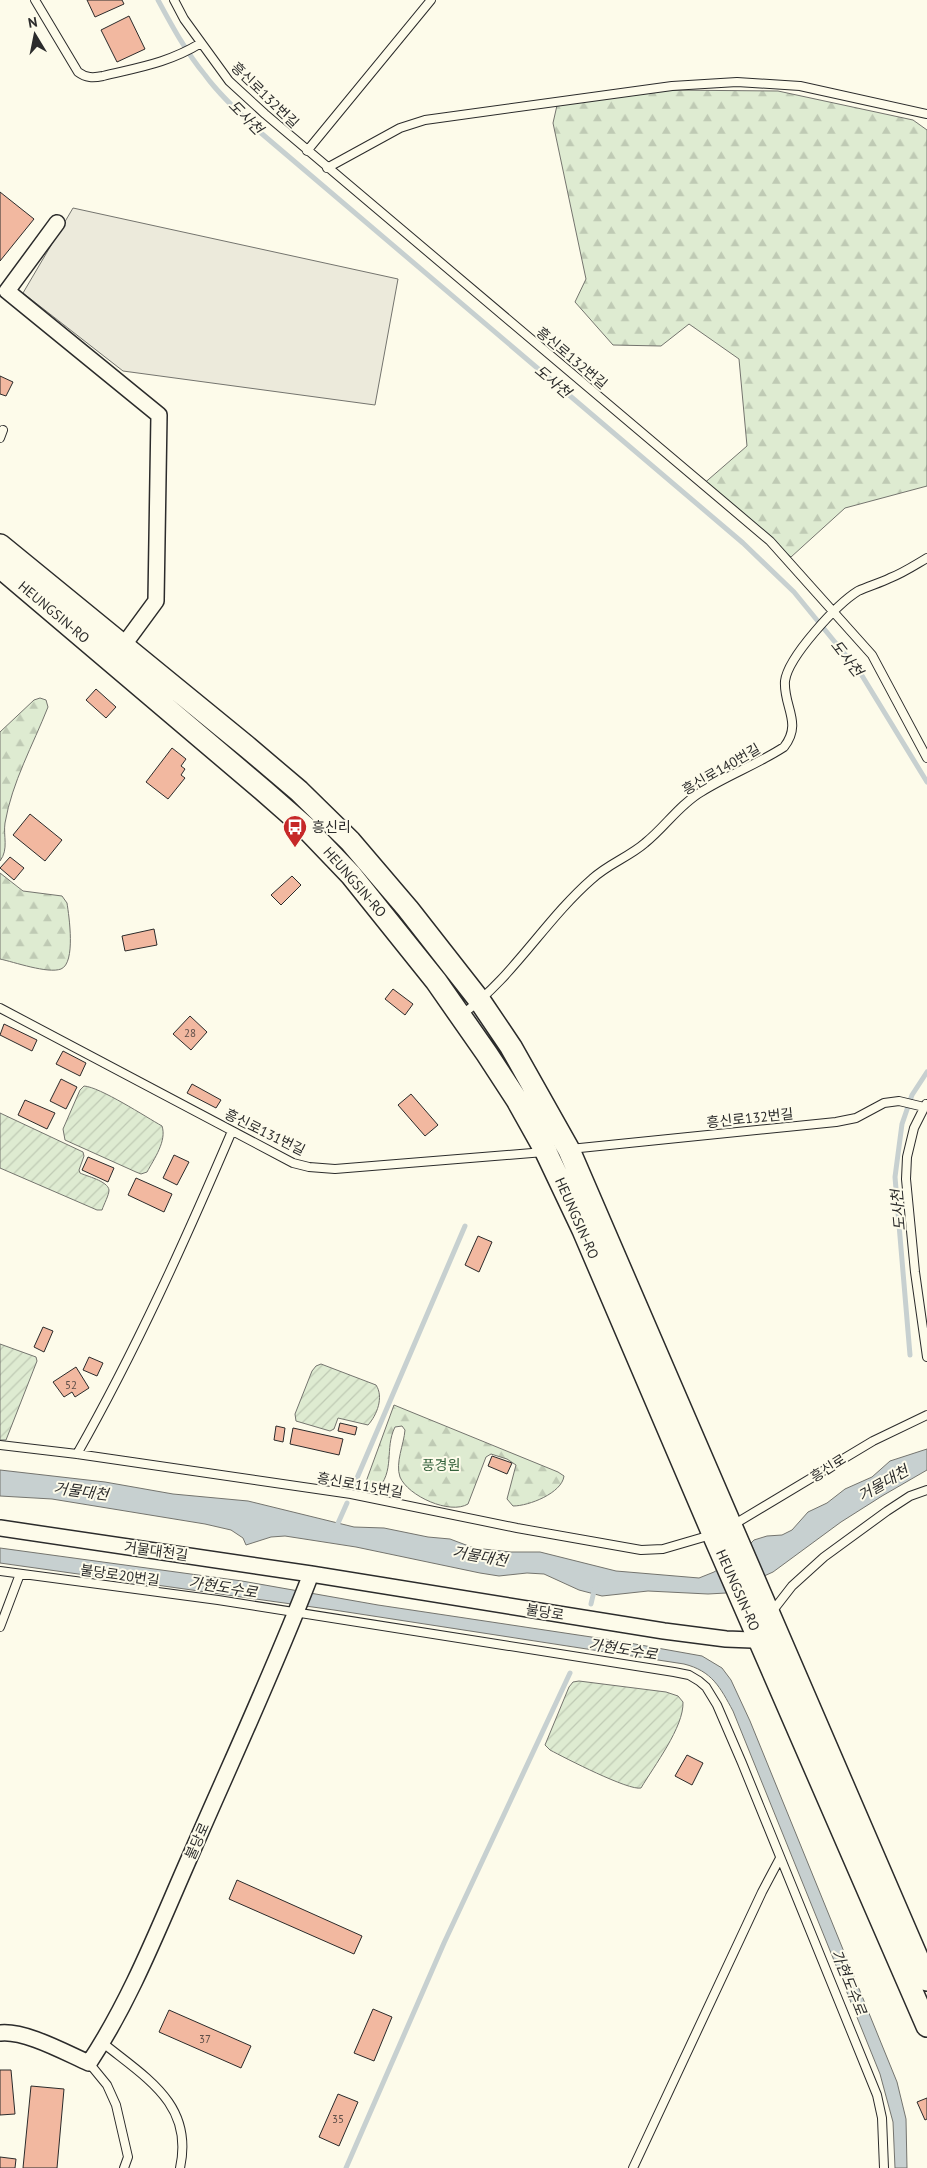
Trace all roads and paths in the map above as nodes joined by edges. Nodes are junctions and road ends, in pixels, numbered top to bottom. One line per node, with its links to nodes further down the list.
1 (35, 0): 4 (lane)
2 (174, 0): 4 (lane, 흥신로132번길)
3 (430, 0): 6 (lane)
4 (198, 45): 6 (lane, 흥신로132번길)
5 (927, 114): 7 (lane)
6 (307, 151): 7 (lane, 흥신로132번길)
7 (327, 168): 12 (lane, 흥신로132번길)
8 (57, 223): 13 (street)
9 (0, 545): 13 (main road, HEUNGSIN-RO)
10 (927, 558): 12 (lane, 흥신로140번길)
11 (0, 567): 17 (main road, HEUNGSIN-RO)
12 (830, 616): 14 (lane, 흥신로132번길); 15 (lane, 흥신로140번길)
13 (123, 646): 15 (main road, HEUNGSIN-RO)
14 (927, 758)
15 (480, 1002): 17 (lane, 흥신로140번길); 20 (main road, HEUNGSIN-RO)
16 (0, 1008): 19 (lane, 흥신로131번길)
17 (460, 1015): 21 (main road, HEUNGSIN-RO)
18 (923, 1104): 20 (lane, 흥신로132번길); 22 (lane)
19 (232, 1131): 21 (lane, 흥신로131번길); 25 (lane)
20 (569, 1150): 28 (main road, HEUNGSIN-RO)
21 (546, 1152): 28 (main road, HEUNGSIN-RO)
22 (927, 1357)
23 (927, 1415): 28 (lane, 흥신로)
24 (0, 1445): 25 (lane, 흥신로115번길)
25 (77, 1454): 28 (lane, 흥신로115번길)
26 (927, 1490): 32 (lane)
27 (0, 1528): 31 (street, 거물대천길)
28 (724, 1534): 32 (main road)
29 (0, 1571): 30 (lane, 불당로20번길)
30 (20, 1574): 33 (lane, 불당로20번길); 34 (lane)
31 (311, 1574): 33 (street, 불당로); 35 (street, 불당로)
32 (760, 1608): 35 (main road, HEUNGSIN-RO)
33 (296, 1614): 36 (lane, 불당로20번길); 40 (street, 불당로)
34 (0, 1627)
35 (770, 1637): 37 (main road, HEUNGSIN-RO); 38 (main road, HEUNGSIN-RO)
36 (780, 1858): 44 (lane); 45 (lane, 불당로20번길)
37 (927, 1980)
38 (927, 2026)
39 (0, 2033): 41 (street)
40 (103, 2043): 41 (street, 불당로); 43 (lane)
41 (90, 2063): 42 (lane)
42 (124, 2168)
43 (180, 2168)
44 (633, 2168)
45 (884, 2168)

